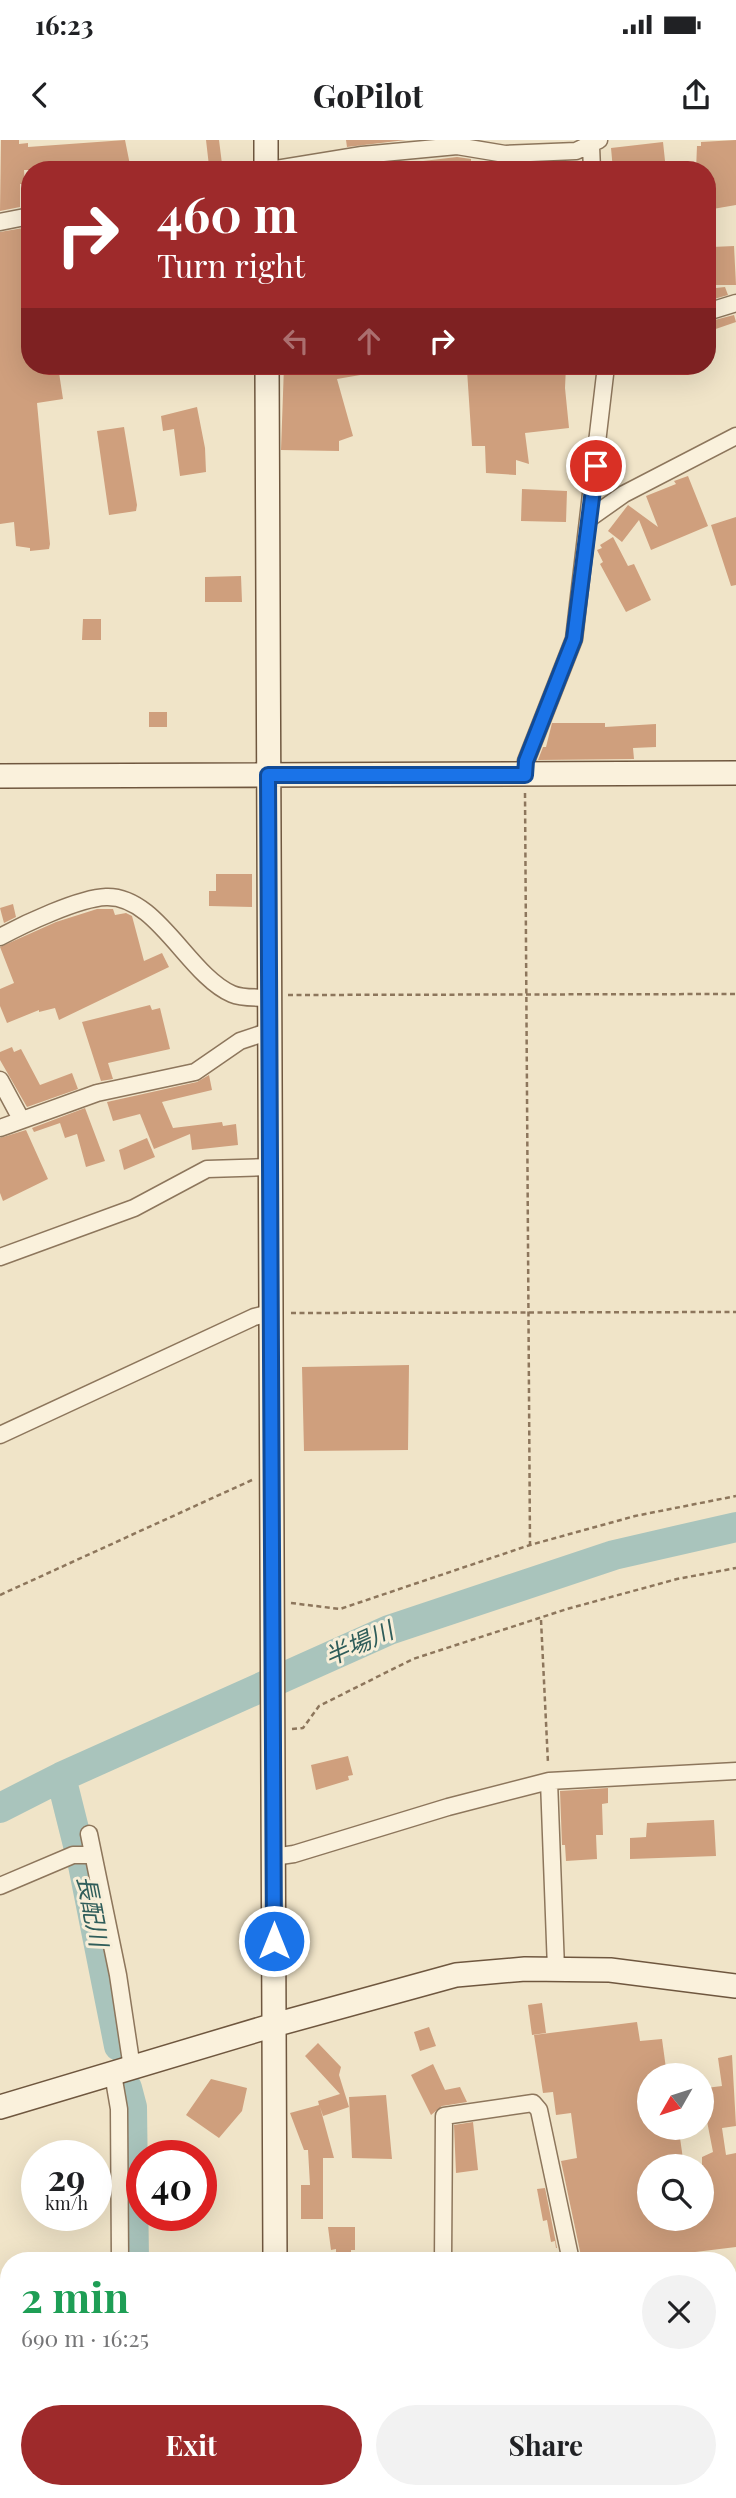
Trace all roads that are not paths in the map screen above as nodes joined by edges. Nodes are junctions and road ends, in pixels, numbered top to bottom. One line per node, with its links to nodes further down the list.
1 (266, 140): 4 (street)
2 (461, 143): 5 (street); 6 (street)
3 (595, 143): 7 (street); 8 (street)
4 (267, 161)
5 (324, 161)
6 (503, 161)
7 (511, 161)
8 (593, 161)
9 (21, 218): 10 (street)
10 (0, 222)
11 (736, 303): 12 (street)
12 (716, 309)
13 (267, 375): 18 (street)
14 (605, 375): 16 (street)
15 (736, 436): 16 (street)
16 (590, 518): 19 (street)
17 (736, 773): 19 (street)
18 (268, 775): 19 (street); 20 (street); 22 (street)
19 (525, 775)
20 (0, 776)
21 (0, 937): 22 (street)
22 (270, 998): 23 (street)
23 (270, 1031): 25 (street); 27 (street)
24 (0, 1080): 25 (street)
25 (21, 1119): 26 (street)
26 (0, 1128)
27 (270, 1167): 28 (street); 29 (street)
28 (0, 1257)
29 (270, 1313): 30 (street); 35 (street)
30 (0, 1435)
31 (736, 1771): 32 (street)
32 (549, 1781): 35 (street); 37 (street)
33 (89, 1835): 34 (street)
34 (84, 1855): 36 (street); 40 (street)
35 (273, 1857): 39 (street)
36 (0, 1886)
37 (556, 1969): 38 (street); 39 (street)
38 (736, 1986)
39 (274, 2025): 40 (street); 43 (street)
40 (122, 2071): 41 (street); 42 (street)
41 (0, 2107)
42 (120, 2252)
43 (275, 2252)
44 (443, 2252): 45 (street)
45 (569, 2252)

